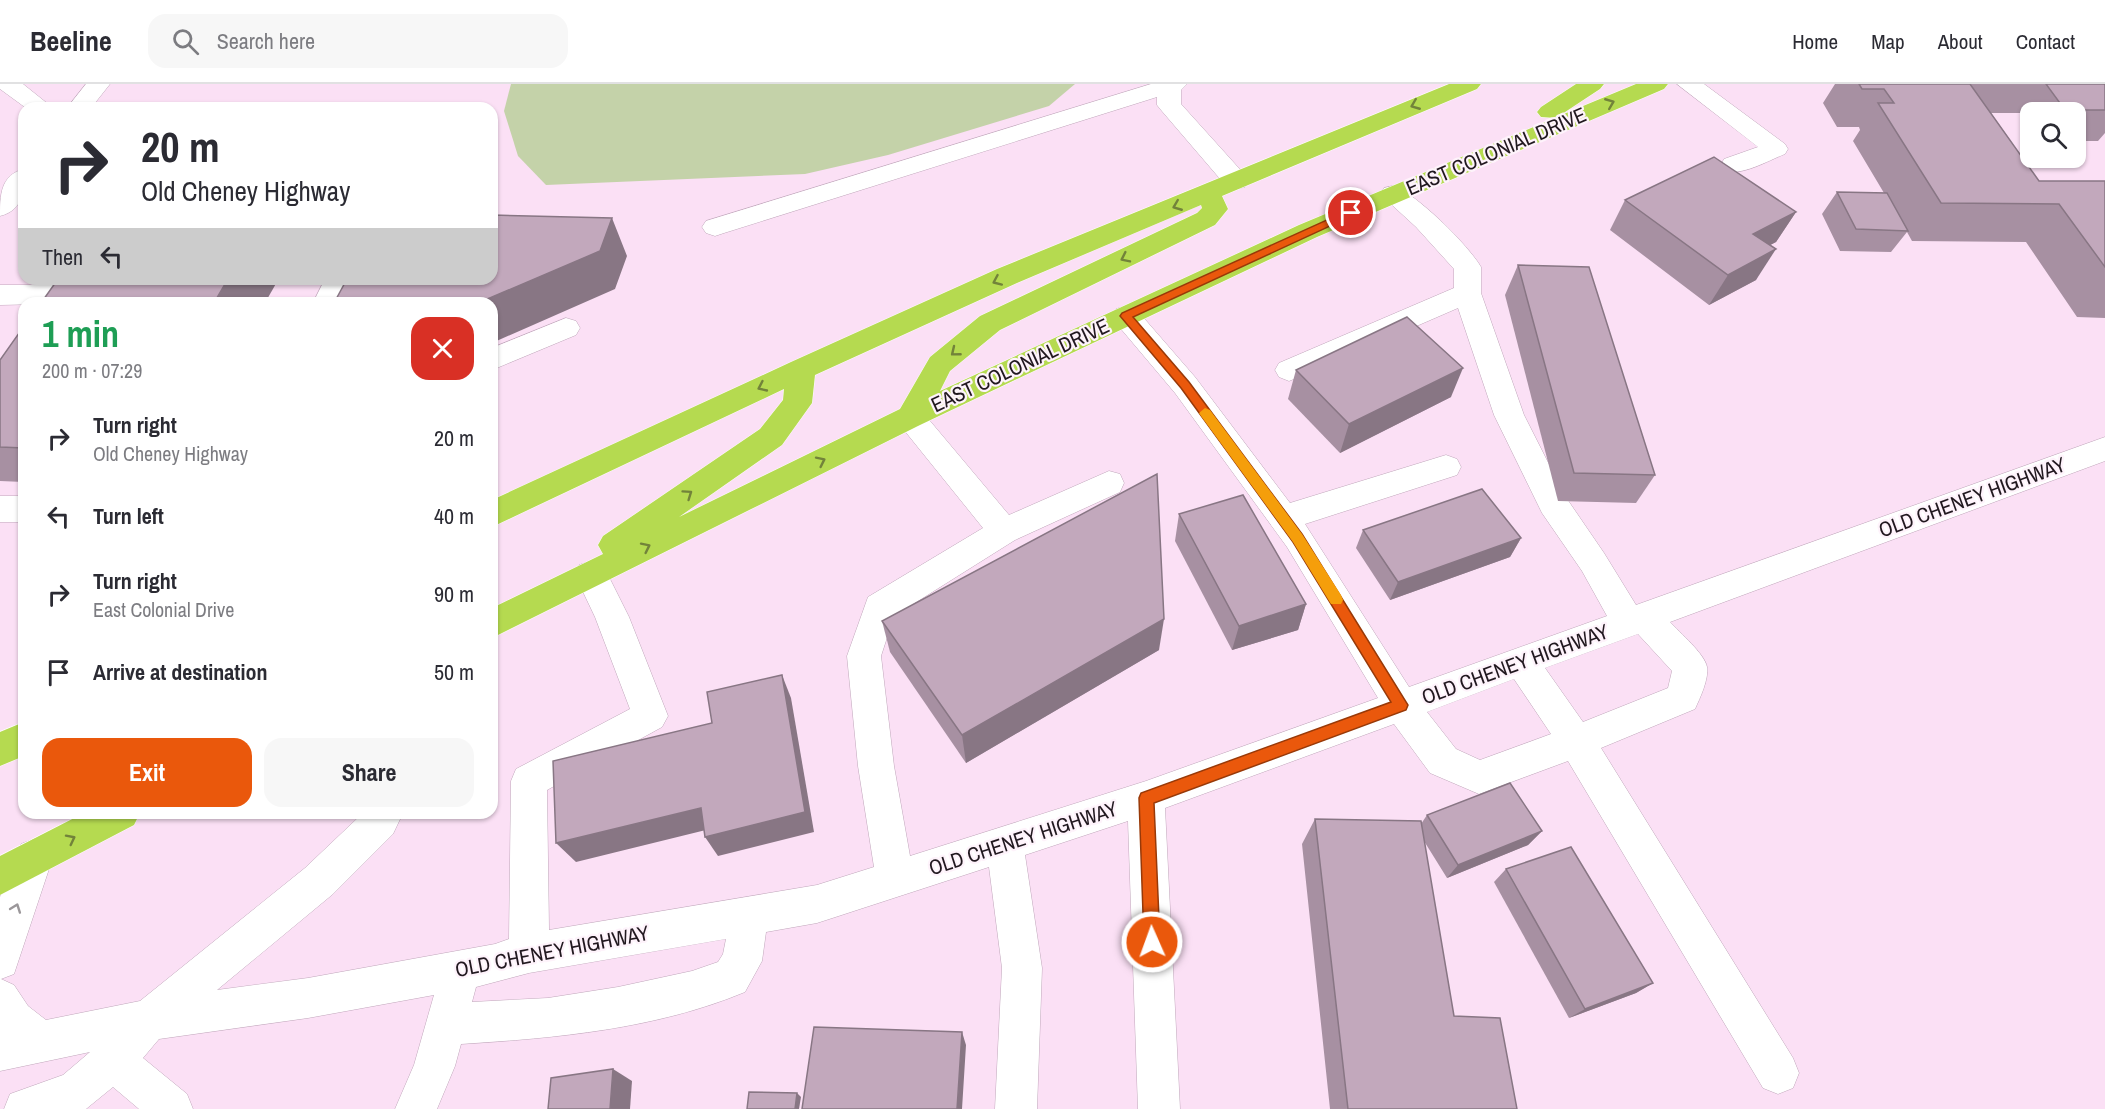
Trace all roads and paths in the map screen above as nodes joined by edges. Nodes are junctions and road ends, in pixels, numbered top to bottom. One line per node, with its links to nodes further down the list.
1 (8, 84): 8 (street)
2 (98, 84): 9 (street)
3 (1469, 84): 12 (highway, one-way to 12)
4 (1592, 84): 10 (highway)
5 (1656, 84): 10 (highway, EAST COLONIAL DRIVE, one-way to 5)
6 (1689, 84): 11 (street)
7 (1171, 85): 12 (street); 17 (street)
8 (33, 102)
9 (84, 102)
10 (1474, 159): 15 (highway, EAST COLONIAL DRIVE)
11 (1733, 165)
12 (1236, 181): 14 (highway)
13 (18, 185): 16 (street)
14 (1208, 193): 24 (highway, one-way to 24); 26 (highway, one-way to 26)
15 (1393, 194): 19 (street); 21 (highway, EAST COLONIAL DRIVE)
16 (0, 208)
17 (715, 227)
18 (75, 292): 20 (street)
19 (1467, 293): 25 (street); 37 (street)
20 (0, 295)
21 (1126, 316): 26 (highway, EAST COLONIAL DRIVE); 33 (street)
22 (566, 328): 23 (street)
23 (498, 357)
24 (801, 369): 32 (highway, one-way to 32); 36 (highway, one-way to 24)
25 (1289, 370)
26 (910, 417): 34 (street); 35 (highway, EAST COLONIAL DRIVE, one-way to 26)
27 (2105, 449): 37 (street, OLD CHENEY HIGHWAY)
28 (1446, 467): 33 (street)
29 (1109, 483): 34 (street)
30 (0, 509): 31 (street)
31 (18, 509)
32 (498, 511)
33 (1283, 518): 39 (street)
34 (1004, 531): 49 (street)
35 (591, 575): 36 (highway, EAST COLONIAL DRIVE); 51 (street)
36 (505, 617)
37 (1636, 620): 38 (street, OLD CHENEY HIGHWAY); 41 (street)
38 (1521, 661): 39 (street, OLD CHENEY HIGHWAY); 41 (street)
39 (1401, 705): 41 (street); 43 (street, OLD CHENEY HIGHWAY)
40 (18, 741): 42 (highway)
41 (1575, 742): 60 (street)
42 (0, 750)
43 (1146, 798): 46 (street, OLD CHENEY HIGHWAY); 65 (street)
44 (109, 819): 47 (highway, one-way to 44)
45 (381, 819): 55 (street)
46 (1005, 843): 49 (street, OLD CHENEY HIGHWAY); 64 (street)
47 (34, 857): 48 (highway); 52 (street, one-way to 47)
48 (0, 876)
49 (895, 879): 50 (street, OLD CHENEY HIGHWAY)
50 (749, 914): 51 (street, OLD CHENEY HIGHWAY); 56 (street)
51 (529, 953): 53 (street, OLD CHENEY HIGHWAY)
52 (0, 960)
53 (461, 970): 55 (street, OLD CHENEY HIGHWAY); 56 (street)
54 (0, 999): 57 (street)
55 (149, 1020): 57 (street, OLD CHENEY HIGHWAY); 59 (street)
56 (446, 1024): 63 (street)
57 (40, 1042): 58 (street, OLD CHENEY HIGHWAY)
58 (0, 1050)
59 (113, 1060): 61 (street); 62 (street)
60 (1778, 1073)
61 (25, 1109)
62 (172, 1109)
63 (416, 1109)
64 (1016, 1109)
65 (1159, 1109)

